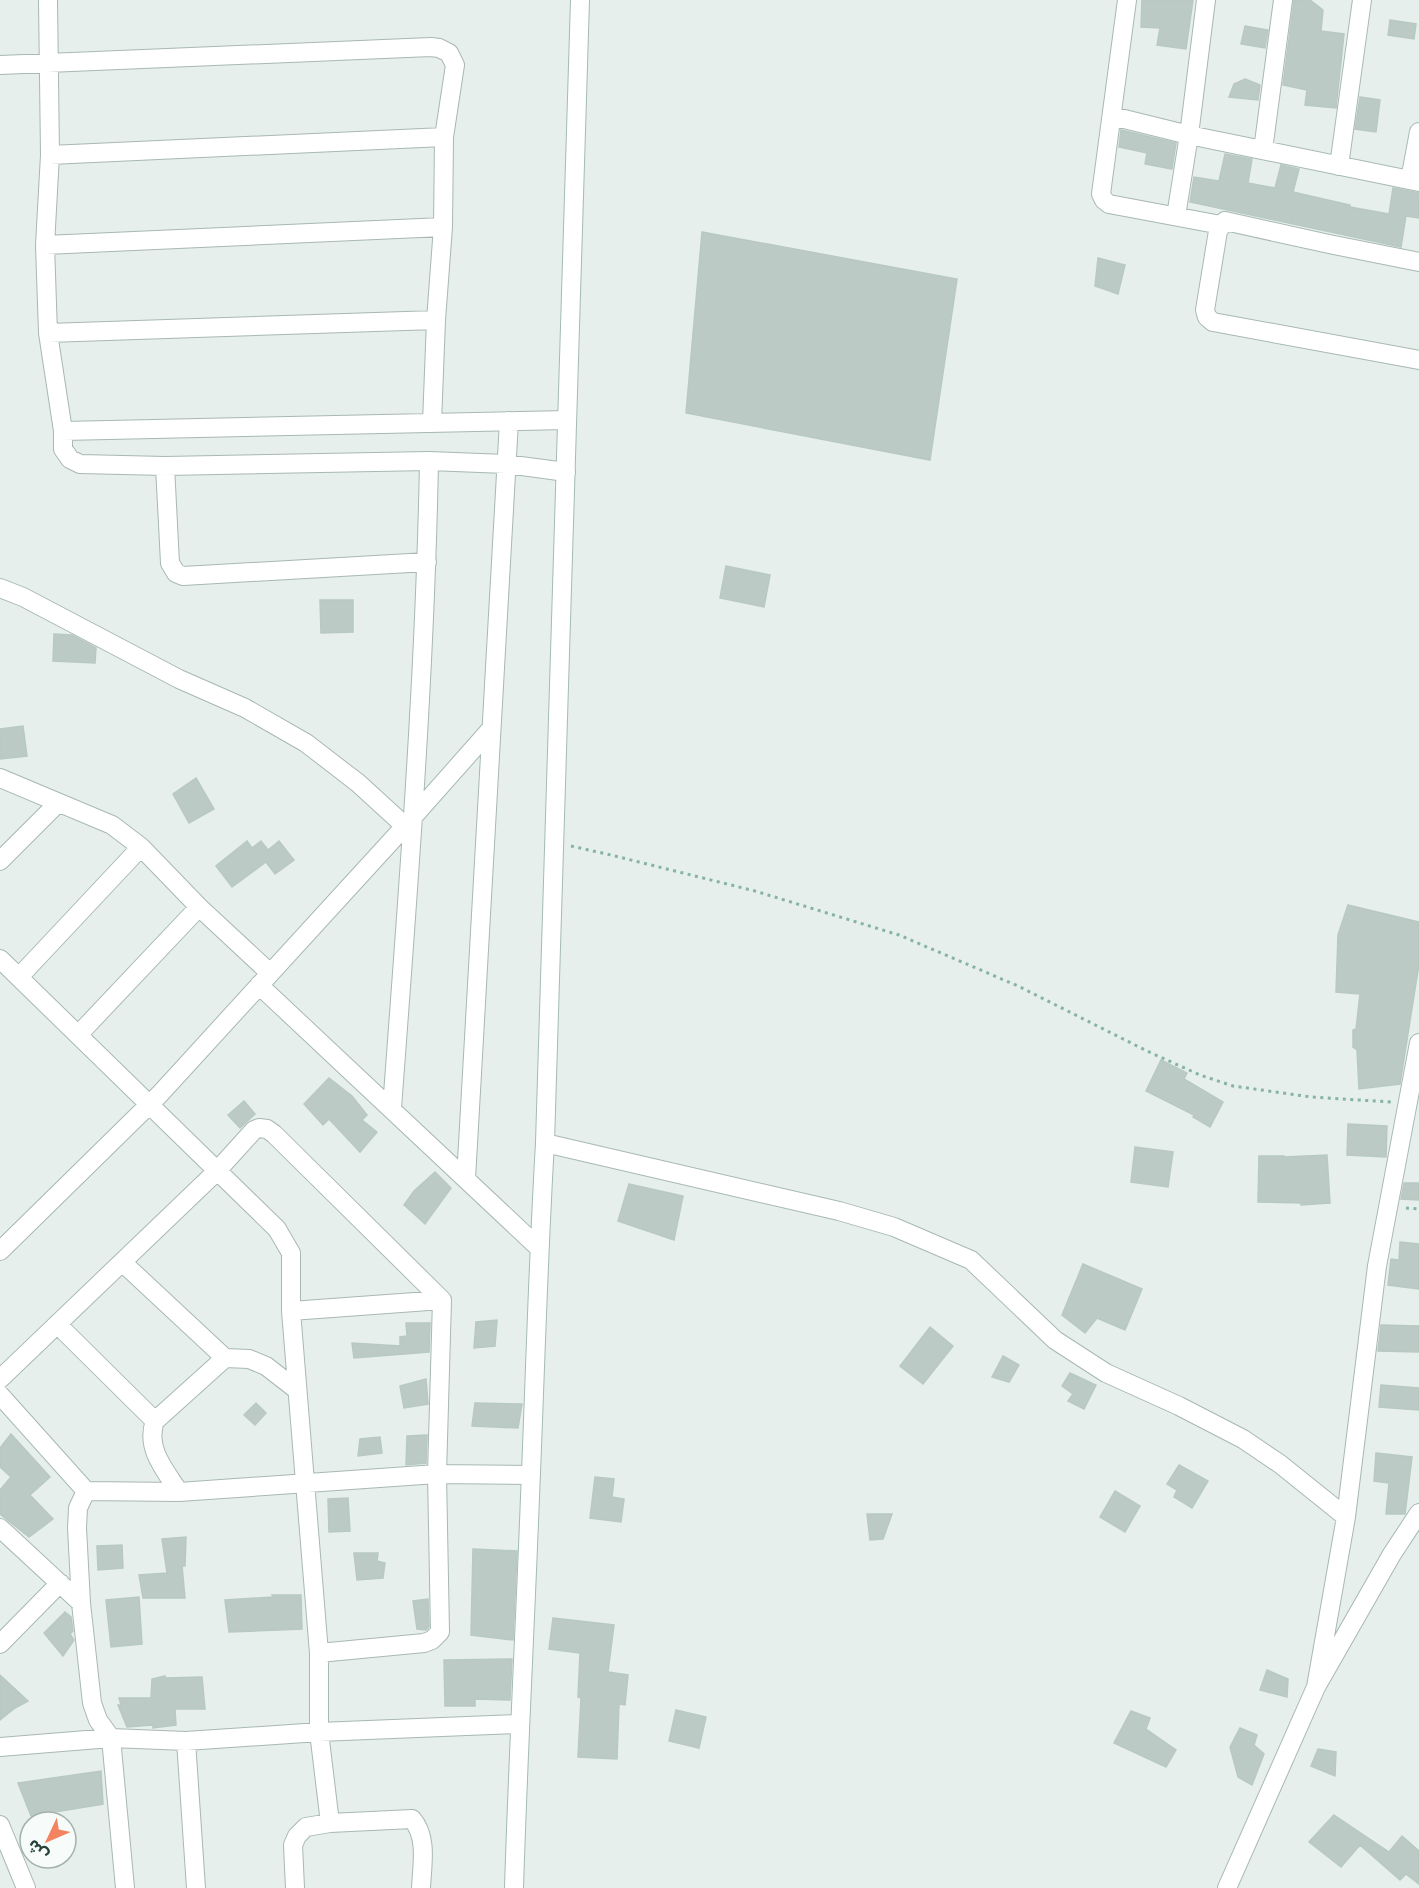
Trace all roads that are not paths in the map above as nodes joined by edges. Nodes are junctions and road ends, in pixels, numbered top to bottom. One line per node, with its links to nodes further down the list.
1 (48, 0): 7 (street)
2 (580, 0): 25 (street)
3 (1127, 0): 9 (street)
4 (1206, 0): 11 (street)
5 (1283, 0): 13 (street)
6 (1362, 0): 15 (street)
7 (48, 63): 8 (street); 12 (street); 14 (street)
8 (0, 65)
9 (1112, 116): 11 (street); 17 (street)
10 (1419, 132): 16 (street)
11 (1189, 135): 13 (street); 17 (street)
12 (444, 137): 14 (street); 19 (street)
13 (1263, 150): 15 (street)
14 (50, 155): 20 (street)
15 (1339, 165): 16 (street)
16 (1414, 181)
17 (1176, 216): 18 (street)
18 (1221, 225): 21 (street); 24 (street)
19 (443, 227): 20 (street); 22 (street)
20 (45, 245): 23 (street)
21 (1419, 262)
22 (436, 320): 23 (street); 27 (street)
23 (48, 333): 28 (street)
24 (1419, 360)
25 (567, 420): 26 (street); 32 (street)
26 (509, 421): 27 (street); 30 (street)
27 (432, 423): 28 (street)
28 (63, 432): 31 (street)
29 (429, 461): 30 (street); 31 (street); 33 (street)
30 (506, 464): 32 (street); 35 (street)
31 (165, 466): 33 (street)
32 (566, 472): 50 (street)
33 (427, 562): 38 (street)
34 (0, 588): 38 (street)
35 (490, 730): 38 (street); 52 (street)
36 (0, 778): 37 (street)
37 (58, 803): 39 (street); 40 (street)
38 (410, 821): 44 (street); 48 (street)
39 (141, 847): 41 (street); 43 (street)
40 (0, 861)
41 (199, 907): 44 (street); 45 (street)
42 (0, 959): 43 (street)
43 (19, 977): 45 (street)
44 (265, 979): 47 (street); 48 (street)
45 (78, 1035): 47 (street)
46 (1419, 1043): 49 (street)
47 (149, 1104): 51 (street); 54 (street)
48 (392, 1108): 52 (street)
49 (1412, 1127): 70 (street)
50 (545, 1143): 53 (street); 70 (street)
51 (216, 1172): 55 (street); 56 (street); 57 (street)
52 (466, 1179): 53 (street)
53 (539, 1248): 65 (street)
54 (0, 1251)
55 (122, 1262): 58 (street); 59 (street)
56 (442, 1300): 57 (street); 64 (street)
57 (291, 1311): 61 (street)
58 (57, 1324): 60 (street); 63 (street)
59 (225, 1358): 61 (street); 63 (street)
60 (0, 1380)
61 (297, 1390): 66 (street)
62 (0, 1395): 67 (street)
63 (155, 1421): 68 (street)
64 (437, 1474): 65 (street); 66 (street); 75 (street)
65 (531, 1475): 77 (street)
66 (305, 1484): 68 (street); 75 (street)
67 (86, 1491): 68 (street); 73 (street)
68 (179, 1492)
69 (1419, 1513): 76 (street)
70 (1346, 1517): 76 (street)
71 (0, 1528): 72 (street)
72 (60, 1583): 73 (street); 74 (street)
73 (81, 1603): 79 (street)
74 (0, 1644)
75 (319, 1653): 78 (street)
76 (1316, 1687): 90 (street)
77 (519, 1724): 78 (street); 89 (street)
78 (319, 1732): 80 (street); 82 (street)
79 (111, 1738): 80 (street); 81 (street); 85 (street)
80 (186, 1741): 86 (street)
81 (0, 1747)
82 (330, 1823): 87 (street); 88 (street)
83 (0, 1825): 84 (street)
84 (26, 1888)
85 (125, 1888)
86 (196, 1888)
87 (295, 1888)
88 (421, 1888)
89 (514, 1888)
90 (1227, 1888)

